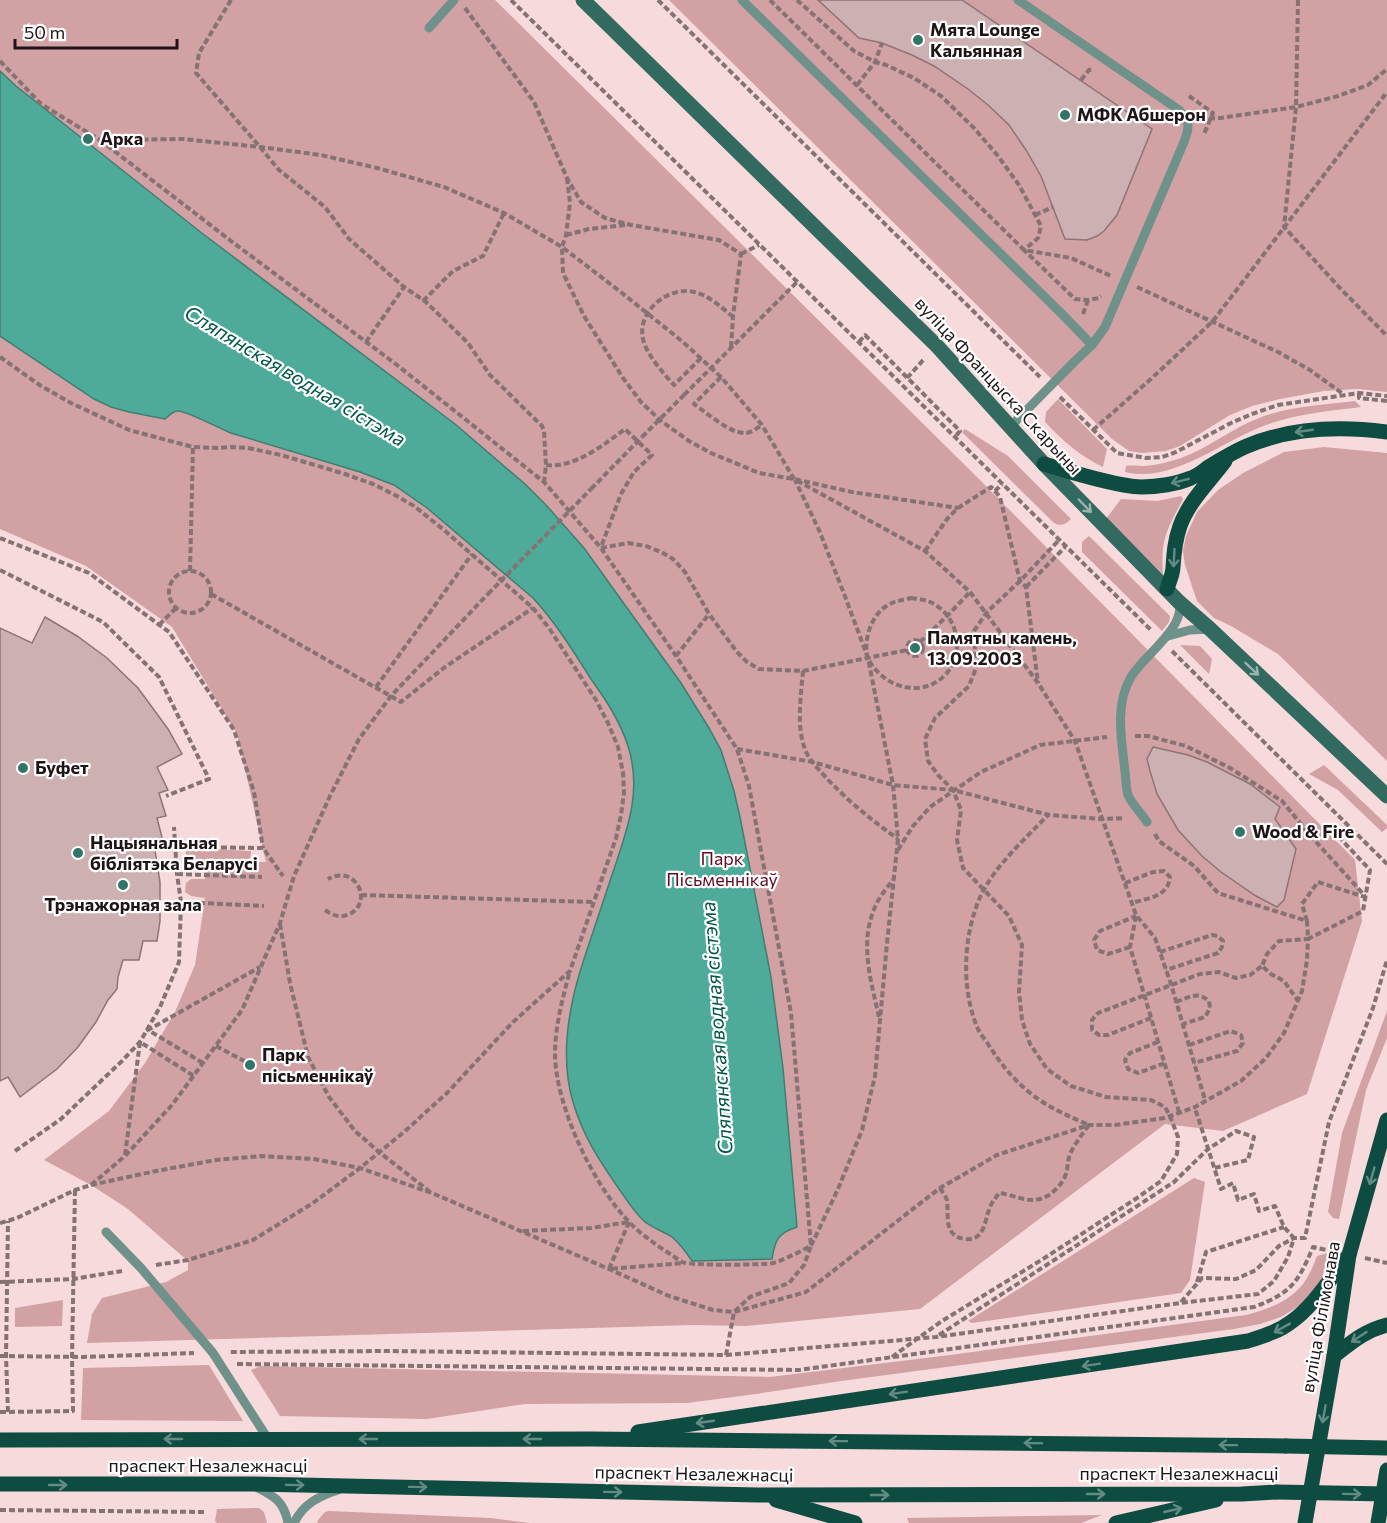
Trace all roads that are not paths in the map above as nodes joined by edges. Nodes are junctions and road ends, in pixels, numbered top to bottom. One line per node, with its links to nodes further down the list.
1 (457, 0): 5 (lane)
2 (583, 0): 7 (main road, вуліца Францыска Скарыны)
3 (742, 0): 6 (lane)
4 (1017, 0): 6 (lane)
5 (429, 28)
6 (1092, 345): 7 (lane)
7 (1011, 427): 10 (main road, вуліца Францыска Скарыны)
8 (1387, 432): 9 (main road, one-way to 9)
9 (1231, 454): 10 (main road, one-way to 10); 11 (main road, one-way to 11)
10 (1044, 464): 11 (main road, вуліца Францыска Скарыны, one-way to 11)
11 (1167, 589): 12 (main road, вуліца Францыска Скарыны)
12 (1179, 602): 13 (main road, вуліца Францыска Скарыны); 14 (lane)
13 (1210, 629): 14 (lane); 15 (main road, вуліца Францыска Скарыны, one-way to 15)
14 (1168, 636): 16 (lane)
15 (1387, 796)
16 (1147, 822)
17 (1387, 1120): 19 (main road, вуліца Філімонава, one-way to 19)
18 (106, 1232): 22 (lane)
19 (1349, 1255): 21 (main road, вуліца Філімонава); 23 (main road, one-way to 23)
20 (1387, 1325): 21 (main road, one-way to 21)
21 (1334, 1356): 37 (main road, вуліца Філімонава, one-way to 37)
22 (268, 1439): 23 (main road, праспект Незалежнасці, one-way to 22); 24 (main road, праспект Незалежнасці, one-way to 24)
23 (590, 1439): 25 (main road, праспект Незалежнасці, one-way to 23, bridge)
24 (0, 1440)
25 (1387, 1448)
26 (1387, 1470): 38 (main road)
27 (0, 1484): 28 (main road, праспект Незалежнасці, one-way to 28)
28 (251, 1484): 29 (main road, праспект Незалежнасці, one-way to 29); 33 (lane)
29 (360, 1486): 32 (main road, праспект Незалежнасці, one-way to 32); 34 (lane)
30 (1242, 1494): 31 (main road, праспект Незалежнасці, one-way to 31, bridge); 32 (main road, праспект Незалежнасці, one-way to 30); 36 (main road, one-way to 30)
31 (1387, 1494)
32 (758, 1495): 35 (main road)
33 (288, 1523)
34 (294, 1523)
35 (855, 1523)
36 (1116, 1523)
37 (1305, 1523)
38 (1378, 1523)

